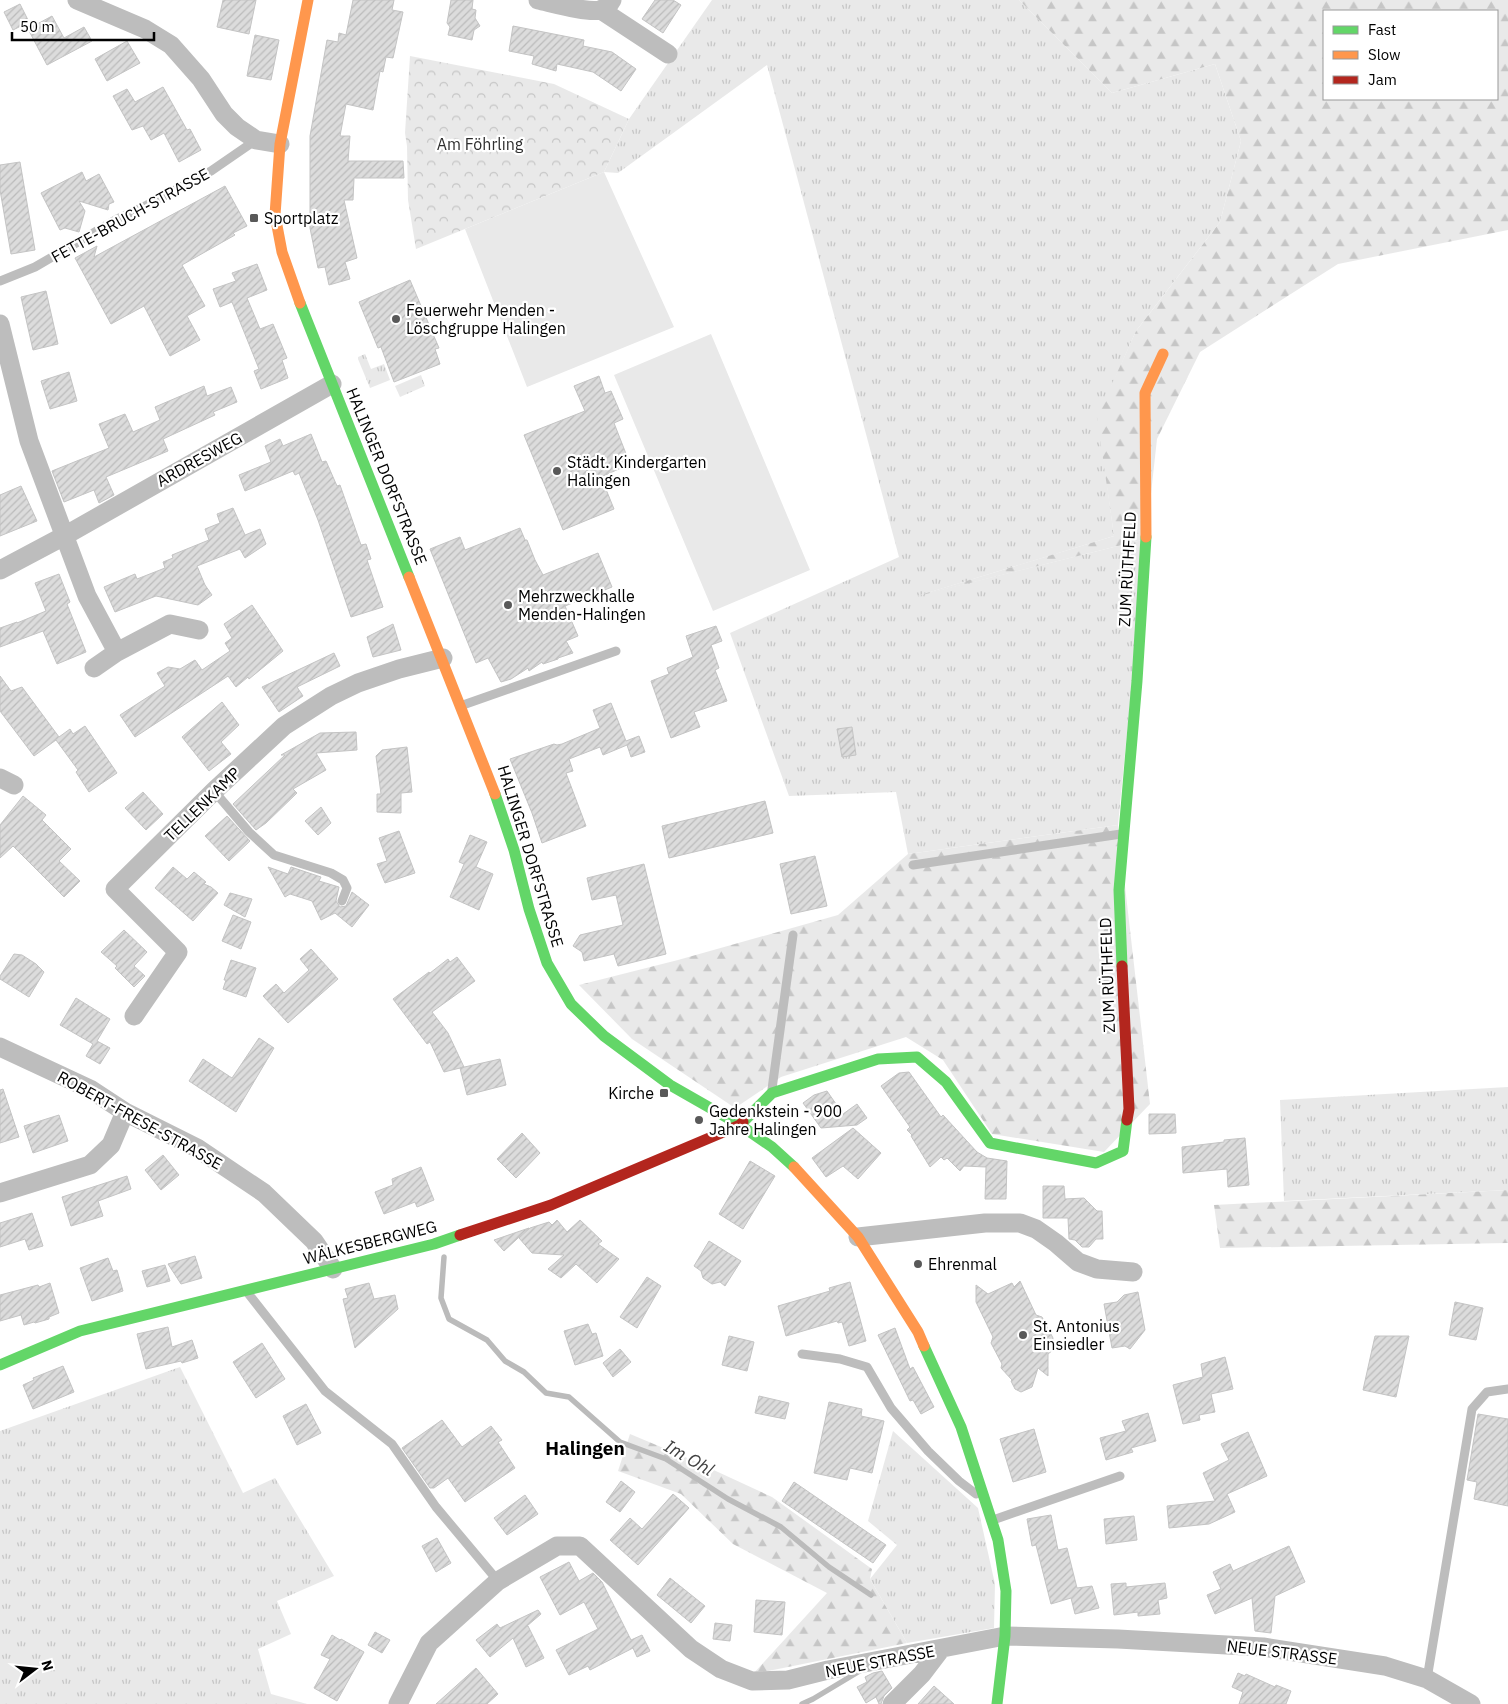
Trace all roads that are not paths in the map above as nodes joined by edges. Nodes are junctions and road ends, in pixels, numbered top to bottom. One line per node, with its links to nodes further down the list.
1 (77, 0): 6 (street)
2 (308, 0): 7 (street, HALINGER DORFSTRASSE)
3 (538, 0): 4 (street)
4 (607, 5): 5 (street)
5 (668, 54)
6 (256, 140): 7 (street); 8 (lane, FETTE-BRUCH-STRASSE)
7 (280, 144): 11 (street, HALINGER DORFSTRASSE)
8 (0, 281)
9 (0, 324): 12 (street)
10 (1163, 354): 21 (street, ZUM RÜTHFELD)
11 (332, 384): 12 (street, ARDRESWEG); 17 (street, HALINGER DORFSTRASSE)
12 (66, 535): 13 (street, ARDRESWEG); 16 (street)
13 (0, 570)
14 (199, 630): 16 (street)
15 (616, 651): 19 (lane)
16 (117, 652): 18 (street)
17 (443, 658): 19 (street, HALINGER DORFSTRASSE); 20 (street, TELLENKAMP)
18 (94, 668)
19 (462, 706): 29 (street, HALINGER DORFSTRASSE)
20 (214, 791): 23 (lane); 25 (street, TELLENKAMP)
21 (1124, 834): 22 (lane); 27 (street, ZUM RÜTHFELD)
22 (913, 865)
23 (342, 901)
24 (793, 935): 27 (lane)
25 (134, 1016)
26 (0, 1047): 28 (street, ROBERT-FRESE-STRASSE)
27 (772, 1093): 29 (street, ZUM RÜTHFELD)
28 (125, 1112): 30 (street); 32 (street, ROBERT-FRESE-STRASSE)
29 (740, 1125): 31 (street, HALINGER DORFSTRASSE); 32 (street, WÄLKESBERGWEG)
30 (0, 1193)
31 (858, 1237): 33 (street); 39 (street, HALINGER DORFSTRASSE)
32 (333, 1269): 34 (street, WÄLKESBERGWEG)
33 (1133, 1272)
34 (246, 1290): 36 (street, WÄLKESBERGWEG); 41 (lane)
35 (802, 1354): 39 (lane)
36 (0, 1365)
37 (1508, 1389): 44 (lane)
38 (1120, 1476): 40 (lane)
39 (986, 1501): 40 (street, HALINGER DORFSTRASSE)
40 (992, 1520): 42 (street, HALINGER DORFSTRASSE)
41 (498, 1581): 43 (street, NEUE STRASSE); 45 (street, NEUE STRASSE)
42 (1005, 1636): 43 (street, NEUE STRASSE); 44 (street, NEUE STRASSE); 47 (street, HALINGER DORFSTRASSE)
43 (941, 1649): 46 (street)
44 (1427, 1679): 48 (street, NEUE STRASSE)
45 (398, 1704)
46 (892, 1704)
47 (997, 1704)
48 (1471, 1704)

